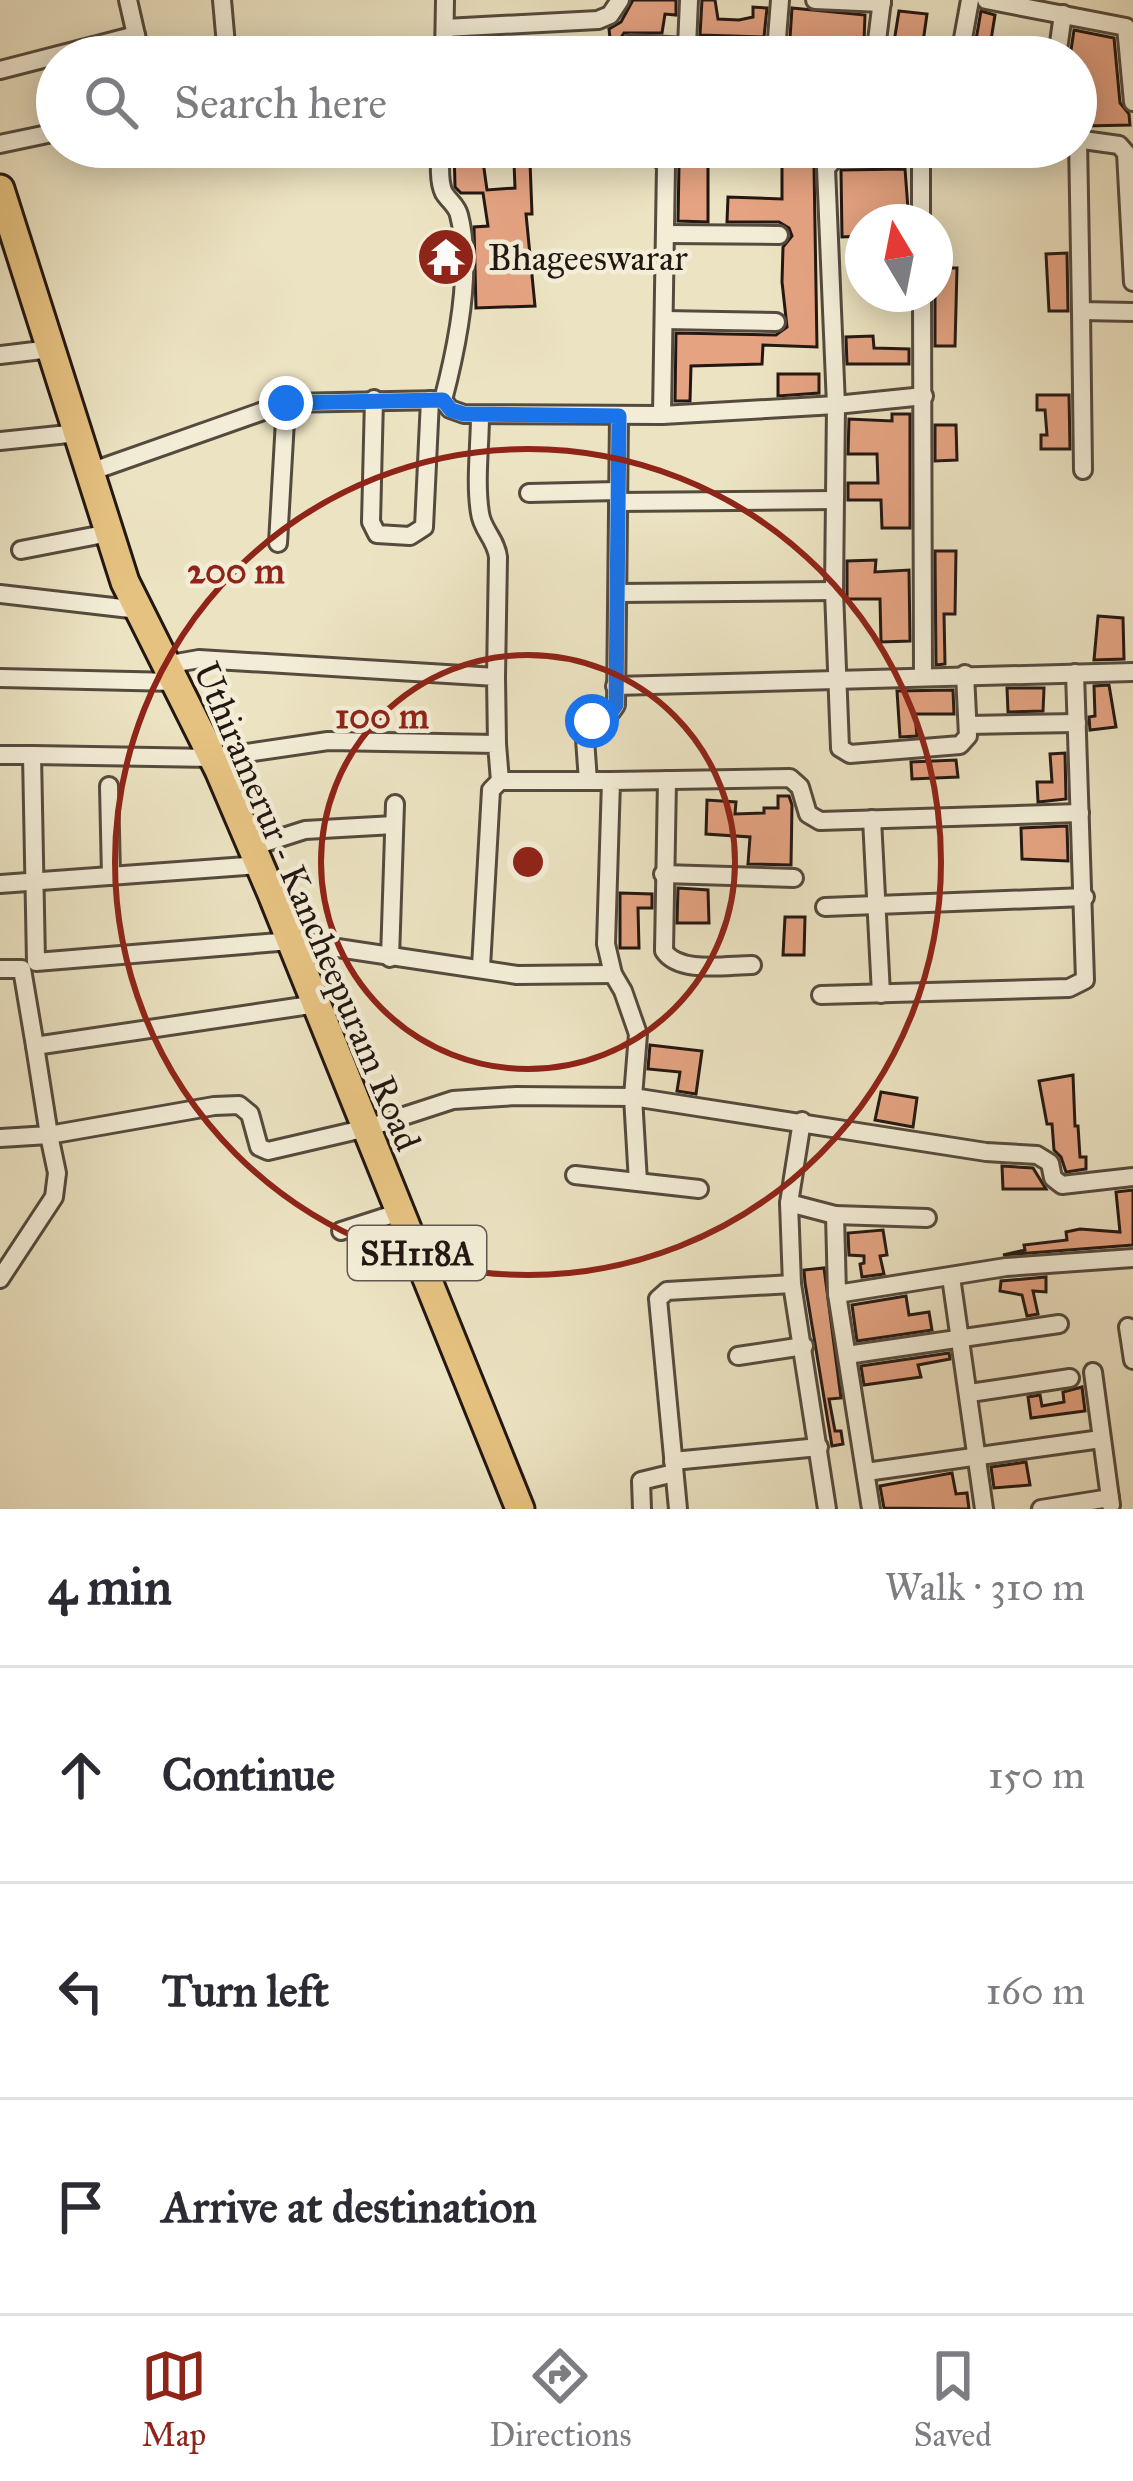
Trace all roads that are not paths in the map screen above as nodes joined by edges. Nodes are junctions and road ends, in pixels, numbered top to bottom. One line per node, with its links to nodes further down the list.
1 (128, 0): 13 (street)
2 (222, 0): 15 (street)
3 (445, 0): 12 (street)
4 (620, 0): 12 (street)
5 (689, 0): 17 (street)
6 (780, 0): 18 (street)
7 (815, 0): 10 (street)
8 (970, 0): 20 (street)
9 (986, 0): 11 (street)
10 (882, 2): 19 (street)
11 (1063, 14): 21 (street); 24 (street)
12 (446, 28): 16 (street)
13 (136, 34): 14 (street)
14 (128, 36)
15 (225, 36)
16 (445, 36)
17 (687, 36)
18 (777, 36)
19 (878, 36)
20 (963, 36)
21 (1060, 36)
22 (36, 60): 23 (street)
23 (0, 70)
24 (1133, 102)
25 (36, 136): 27 (street)
26 (1097, 142): 28 (street)
27 (0, 144)
28 (1130, 159): 38 (street)
29 (442, 168): 50 (street)
30 (666, 168): 36 (street)
31 (827, 168): 52 (street)
32 (921, 168): 35 (street)
33 (1078, 168): 41 (street)
34 (0, 190): 39 (main road, Uthiramerur - Kancheepuram Road / SH118A)
35 (922, 204)
36 (666, 234): 37 (street); 44 (street)
37 (779, 235)
38 (1132, 251): 40 (street)
39 (12, 263): 46 (main road, Uthiramerur - Kancheepuram Road / SH118A)
40 (1133, 282)
41 (1081, 311): 43 (street); 58 (street)
42 (922, 312): 48 (street)
43 (1133, 312)
44 (664, 320): 45 (street); 54 (street)
45 (776, 322)
46 (51, 349): 47 (street); 56 (main road, Uthiramerur - Kancheepuram Road / SH118A)
47 (0, 355)
48 (924, 396): 52 (street); 74 (street)
49 (374, 399): 50 (street); 50 (street); 51 (street)
50 (436, 400): 53 (street)
51 (286, 403): 59 (street); 64 (street)
52 (836, 405): 54 (street); 62 (street)
53 (480, 415): 55 (street); 75 (street)
54 (662, 415): 55 (street)
55 (619, 416): 61 (street)
56 (78, 433): 57 (street); 59 (main road, Uthiramerur - Kancheepuram Road / SH118A)
57 (0, 441)
58 (1083, 470)
59 (90, 472): 63 (main road, Uthiramerur - Kancheepuram Road / SH118A)
60 (529, 494): 61 (street)
61 (618, 497): 62 (street); 67 (street)
62 (834, 500): 66 (street)
63 (109, 533): 65 (street); 69 (main road, Uthiramerur - Kancheepuram Road / SH118A)
64 (278, 543)
65 (21, 550)
66 (834, 591): 67 (street); 77 (street)
67 (618, 593): 78 (street)
68 (0, 594): 69 (street)
69 (139, 610): 72 (main road, Uthiramerur - Kancheepuram Road / SH118A)
70 (1133, 672): 71 (street)
71 (1075, 673): 73 (street); 79 (street)
72 (170, 674): 75 (street); 76 (street); 84 (main road, Uthiramerur - Kancheepuram Road / SH118A)
73 (965, 674): 74 (street); 80 (street)
74 (923, 675): 77 (street)
75 (496, 677): 81 (street)
76 (0, 678)
77 (838, 679): 78 (street); 80 (street)
78 (615, 686): 87 (street)
79 (1077, 723): 80 (street); 91 (street)
80 (968, 725)
81 (497, 744): 84 (street); 86 (street)
82 (0, 754): 83 (street)
83 (32, 755): 84 (street); 98 (street)
84 (212, 758): 94 (main road, Uthiramerur - Kancheepuram Road / SH118A)
85 (667, 780): 88 (street); 92 (street); 95 (street)
86 (500, 781): 87 (street); 107 (street)
87 (588, 781): 88 (street)
88 (611, 781): 109 (street)
89 (109, 786): 96 (street)
90 (395, 804): 93 (street)
91 (1080, 812): 92 (street); 100 (street)
92 (872, 819): 101 (street)
93 (394, 825): 94 (street); 104 (street)
94 (256, 856): 96 (street); 103 (main road, Uthiramerur - Kancheepuram Road / SH118A)
95 (663, 874): 97 (street); 106 (street)
96 (111, 876): 98 (street)
97 (794, 878)
98 (33, 882): 99 (street); 105 (street)
99 (0, 884)
100 (1085, 897): 101 (street); 110 (street)
101 (876, 905): 102 (street); 110 (street)
102 (825, 907)
103 (295, 950): 104 (street); 105 (street); 112 (main road, Uthiramerur - Kancheepuram Road / SH118A)
104 (390, 958): 107 (street)
105 (29, 965): 108 (street); 113 (street)
106 (752, 965)
107 (482, 967): 109 (street)
108 (0, 969)
109 (613, 974): 114 (street)
110 (881, 994): 111 (street)
111 (821, 995)
112 (315, 1001): 113 (street); 116 (main road, Uthiramerur - Kancheepuram Road / SH118A)
113 (34, 1037): 117 (street)
114 (634, 1097): 115 (street); 116 (street); 121 (street)
115 (802, 1121): 120 (street); 123 (street)
116 (367, 1128): 117 (street); 124 (main road, Uthiramerur - Kancheepuram Road / SH118A)
117 (49, 1135): 118 (street); 129 (street)
118 (0, 1138)
119 (575, 1175): 121 (street)
120 (1133, 1177)
121 (638, 1182): 122 (street)
122 (699, 1190)
123 (789, 1203): 125 (street); 131 (street)
124 (400, 1212): 127 (street); 149 (main road, Uthiramerur - Kancheepuram Road / SH118A)
125 (835, 1215): 126 (street); 132 (street)
126 (927, 1218)
127 (341, 1231)
128 (1133, 1258): 130 (street)
129 (5, 1273)
130 (951, 1277): 132 (street); 135 (street)
131 (792, 1284): 136 (street); 146 (street)
132 (837, 1294): 138 (street)
133 (1059, 1324): 135 (street)
134 (1128, 1327): 139 (street)
135 (961, 1338): 138 (street); 142 (street)
136 (804, 1346): 137 (street); 144 (street)
137 (738, 1355)
138 (847, 1355): 147 (street)
139 (1133, 1360)
140 (1093, 1372): 143 (street)
141 (1070, 1378): 142 (street)
142 (970, 1393): 145 (street)
143 (1102, 1439): 145 (street); 148 (street)
144 (819, 1447): 146 (street); 152 (street)
145 (979, 1458): 147 (street); 154 (street)
146 (673, 1467): 150 (street); 151 (street)
147 (866, 1472): 153 (street)
148 (1111, 1503): 155 (street)
149 (520, 1509)
150 (642, 1509)
151 (678, 1509)
152 (827, 1509)
153 (871, 1509)
154 (984, 1509)
155 (1041, 1509)

